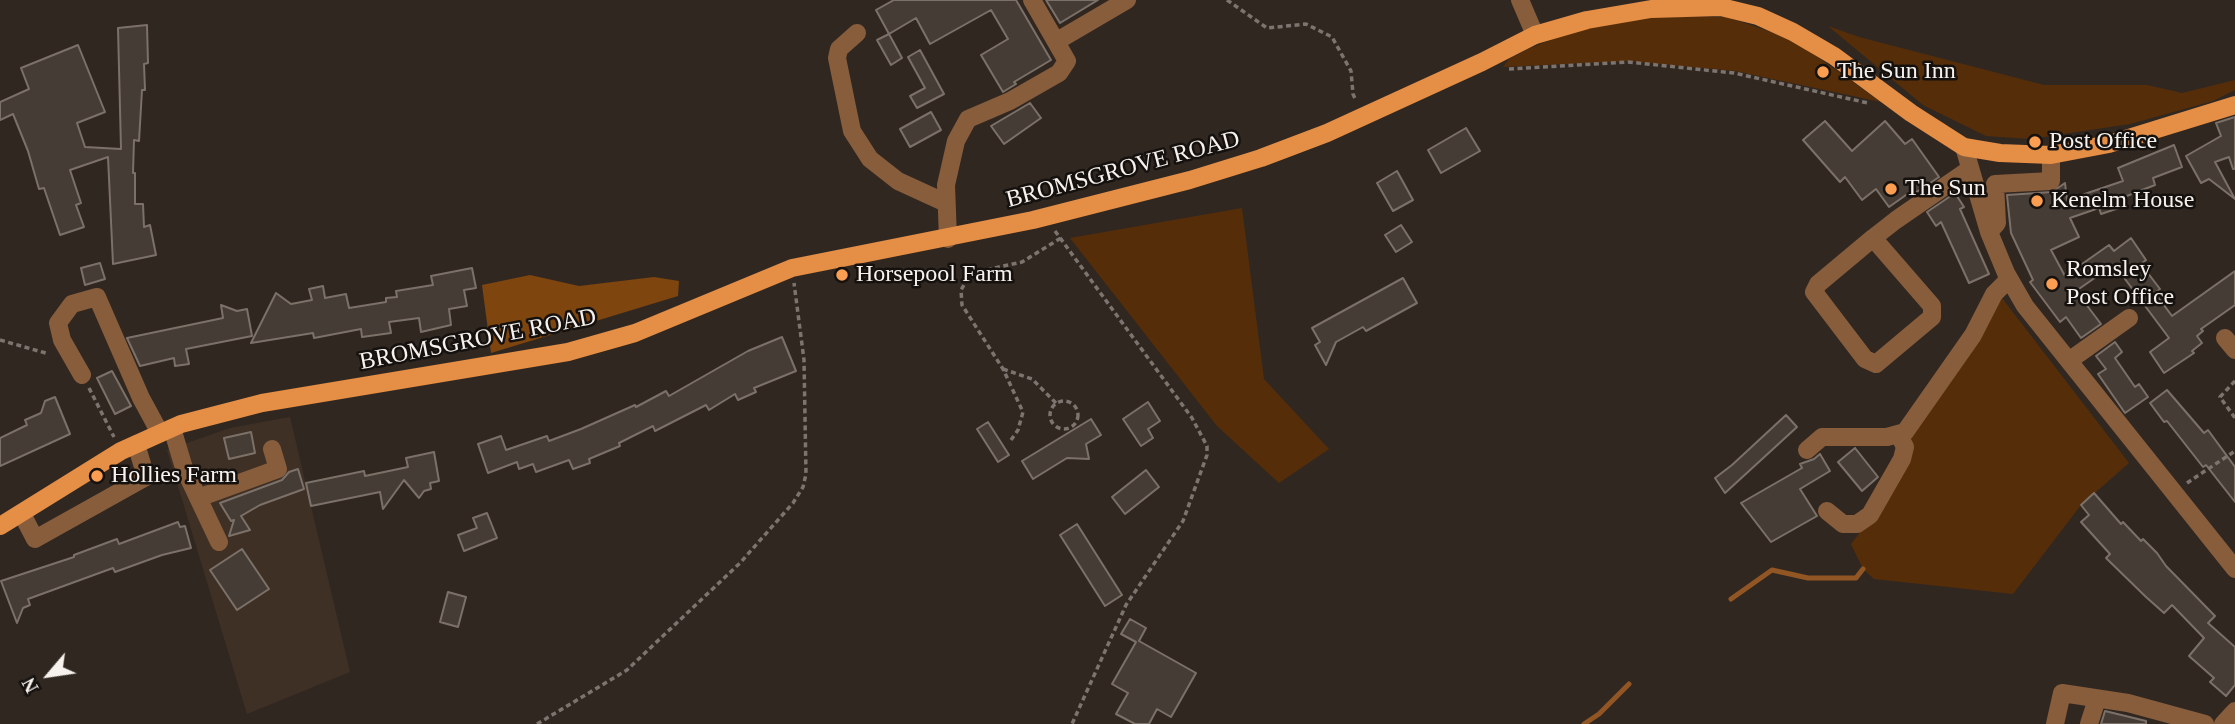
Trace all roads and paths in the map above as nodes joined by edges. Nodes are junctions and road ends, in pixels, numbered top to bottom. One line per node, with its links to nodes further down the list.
1 (1032, 0): 7 (street)
2 (1127, 0): 7 (street)
3 (1227, 0): 11 (path)
4 (1520, 0): 6 (street)
5 (857, 33): 15 (street)
6 (1535, 35): 11 (main road, BROMSGROVE ROAD); 12 (main road, BROMSGROVE ROAD)
7 (1058, 41): 15 (street)
8 (1503, 69): 9 (path)
9 (1876, 105)
10 (2235, 105): 13 (main road, BROMSGROVE ROAD)
11 (1363, 117): 16 (main road, BROMSGROVE ROAD)
12 (1964, 147): 13 (main road, BROMSGROVE ROAD); 14 (street)
13 (2052, 155): 17 (street)
14 (1970, 169): 17 (street); 19 (street)
15 (946, 203): 20 (street)
16 (1045, 217): 18 (path); 20 (main road, BROMSGROVE ROAD)
17 (1989, 232): 21 (street)
18 (1061, 238): 25 (path); 47 (path)
19 (1873, 238): 19 (street)
20 (948, 239): 30 (main road, BROMSGROVE ROAD)
21 (2009, 279): 24 (street); 31 (street)
22 (795, 287): 46 (path)
23 (2129, 318): 24 (street)
24 (2070, 360): 37 (street)
25 (1003, 369): 28 (path); 32 (path)
26 (82, 374): 30 (street)
27 (2235, 382): 29 (path)
28 (1056, 403): 28 (path)
29 (2235, 418)
30 (166, 431): 33 (main road, BROMSGROVE ROAD); 38 (street)
31 (1899, 435): 35 (street); 39 (street)
32 (1011, 440)
33 (136, 444): 40 (main road, BROMSGROVE ROAD); 40 (street)
34 (272, 449): 38 (street)
35 (1807, 450)
36 (2235, 452): 37 (path)
37 (2174, 491): 43 (street)
38 (198, 498): 42 (street)
39 (1827, 511)
40 (22, 514): 41 (main road, BROMSGROVE ROAD)
41 (0, 526)
42 (219, 542)
43 (2235, 569)
44 (2097, 699): 48 (street); 49 (street); 50 (street)
45 (2235, 711): 51 (street)
46 (537, 724)
47 (1072, 724)
48 (2054, 724)
49 (2089, 724)
50 (2205, 724)
51 (2222, 724)

